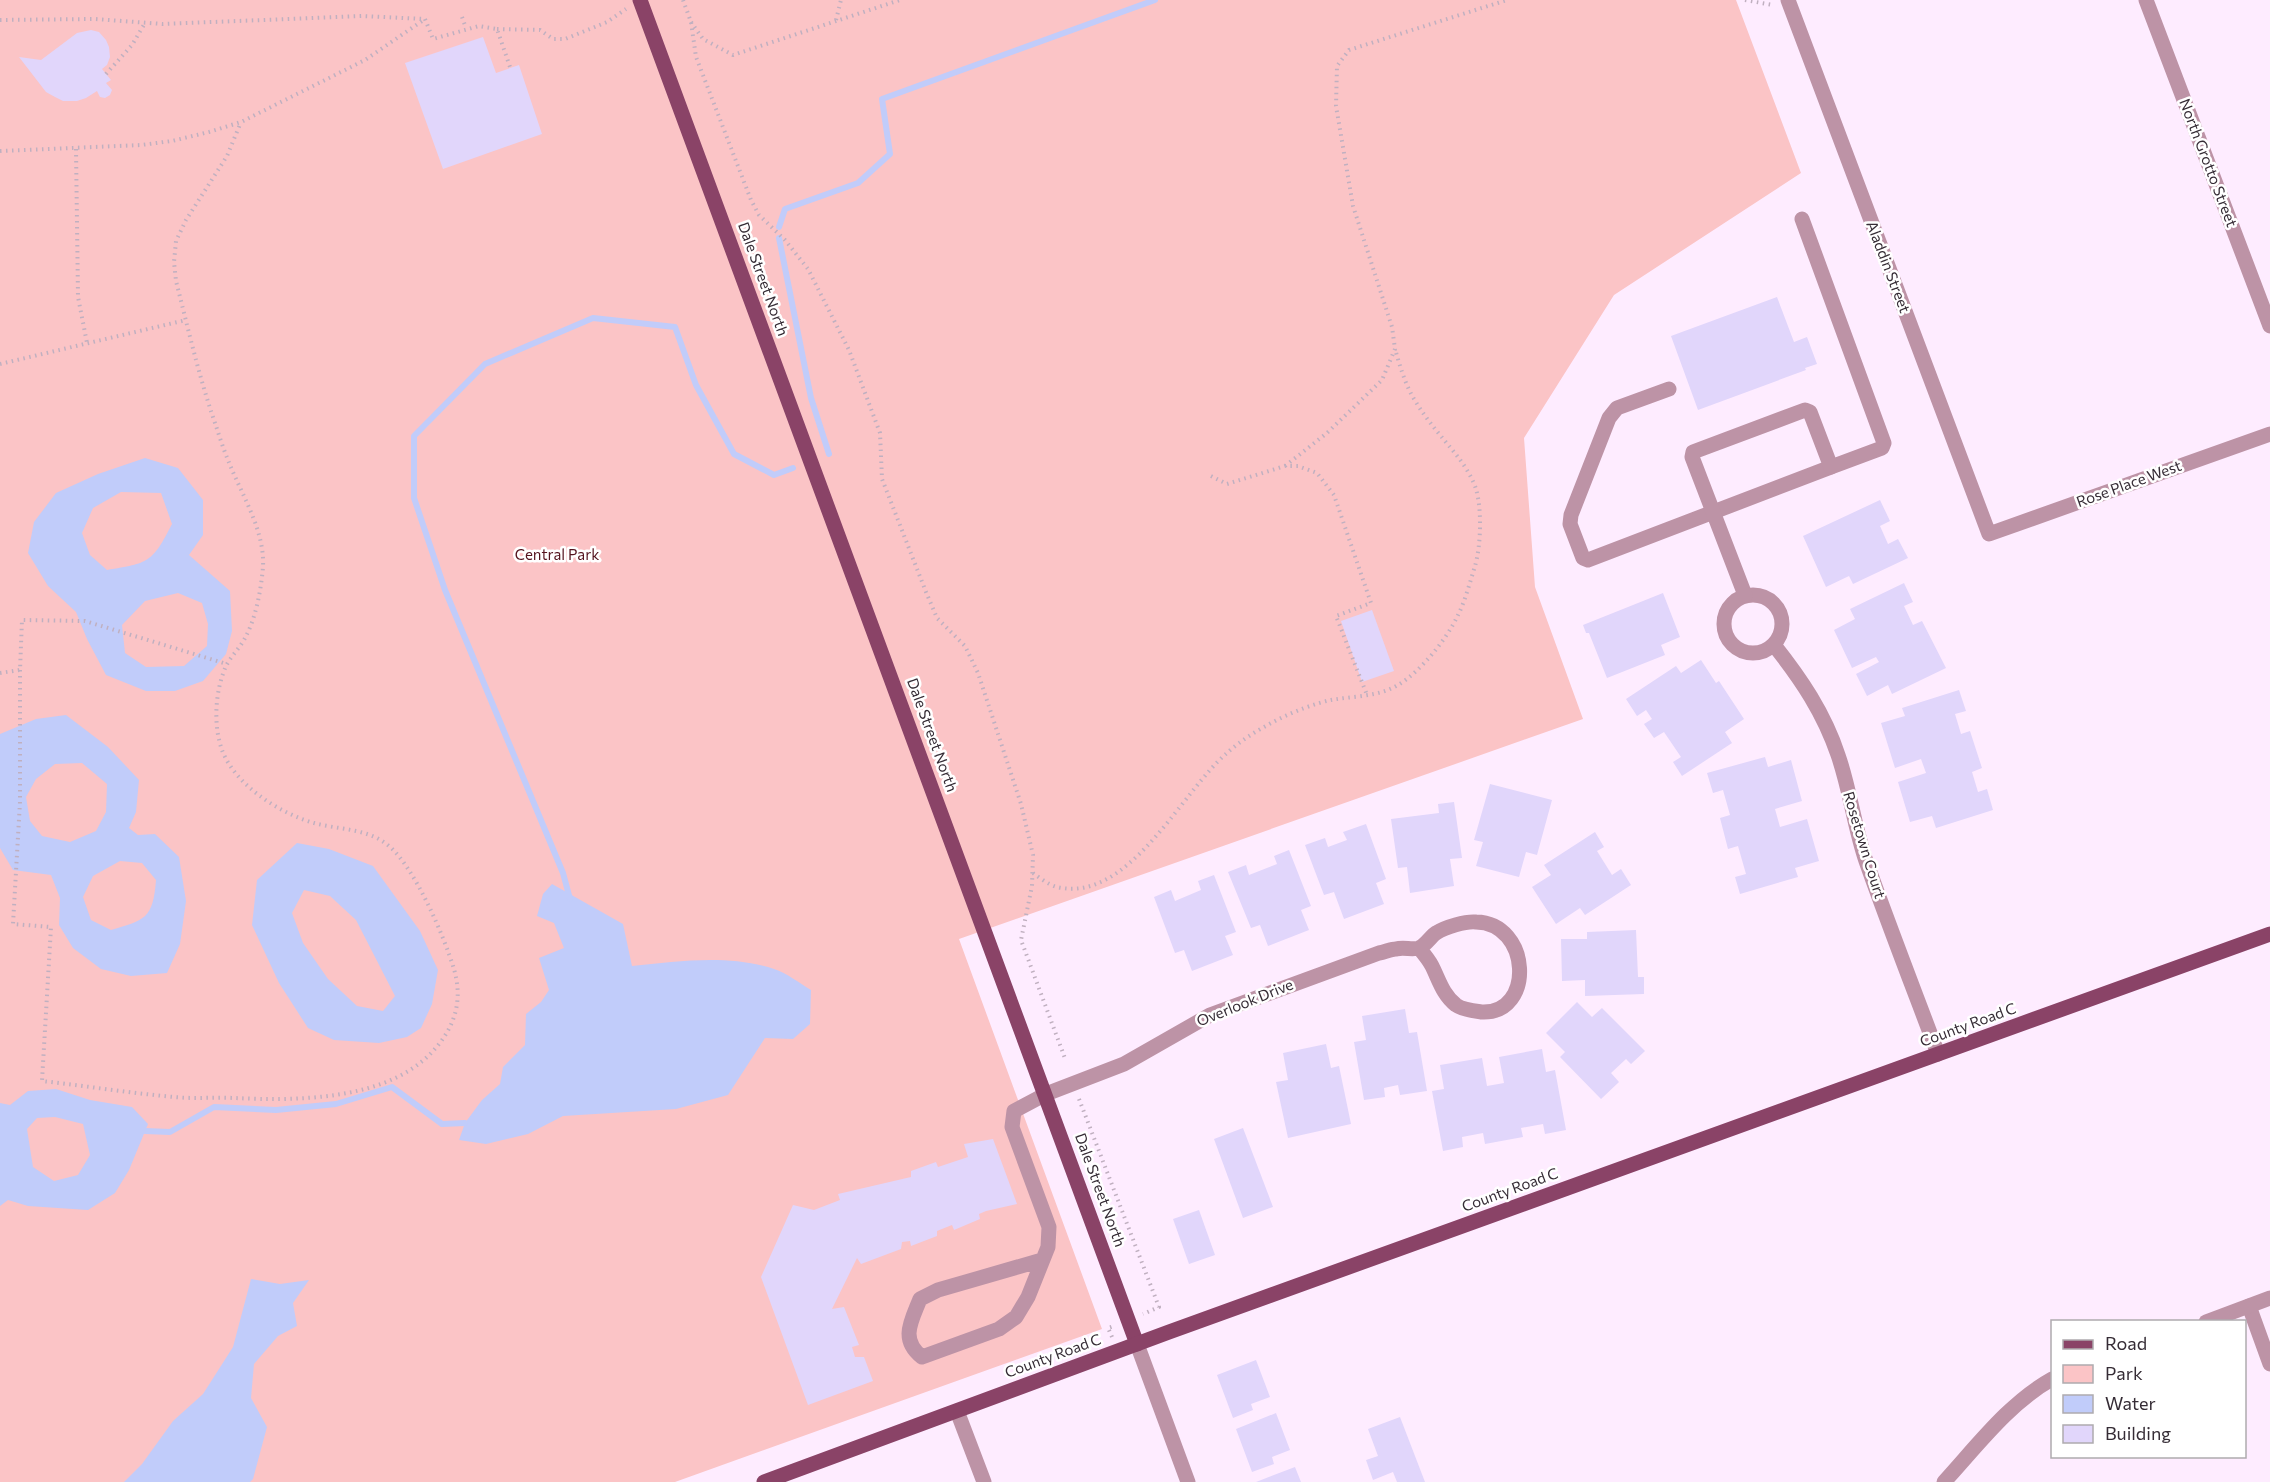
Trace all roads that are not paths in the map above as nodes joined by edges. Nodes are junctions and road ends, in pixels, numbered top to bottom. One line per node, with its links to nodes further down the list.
1 (2146, 0): 5 (street, North Grotto Street)
2 (1788, 1): 10 (street, Aladdin Street)
3 (635, 3): 16 (main road, Dale Street North)
4 (1802, 219): 8 (street)
5 (2270, 326)
6 (1669, 389): 9 (street)
7 (2270, 434): 10 (street, Rose Place West)
8 (1832, 467): 9 (street); 9 (street)
9 (1714, 513): 11 (street)
10 (1989, 534)
11 (1745, 595): 12 (street); 12 (street)
12 (1774, 645): 15 (street, Rosetown Court)
13 (2270, 934): 15 (main road, County Road C)
14 (1419, 948): 14 (street); 16 (street, Overlook Drive)
15 (1938, 1054): 21 (main road, County Road C)
16 (1046, 1094): 17 (street, Overlook Drive); 21 (main road, Dale Street North)
17 (1042, 1260): 17 (street)
18 (2270, 1298): 19 (street)
19 (2249, 1306): 20 (street); 22 (street)
20 (2211, 1320)
21 (1137, 1344): 24 (main road, County Road C); 27 (street, Dale Street North)
22 (2270, 1364)
23 (2051, 1380): 28 (street)
24 (957, 1410): 25 (main road, County Road C); 26 (street)
25 (764, 1482)
26 (984, 1482)
27 (1188, 1482)
28 (1944, 1482)

